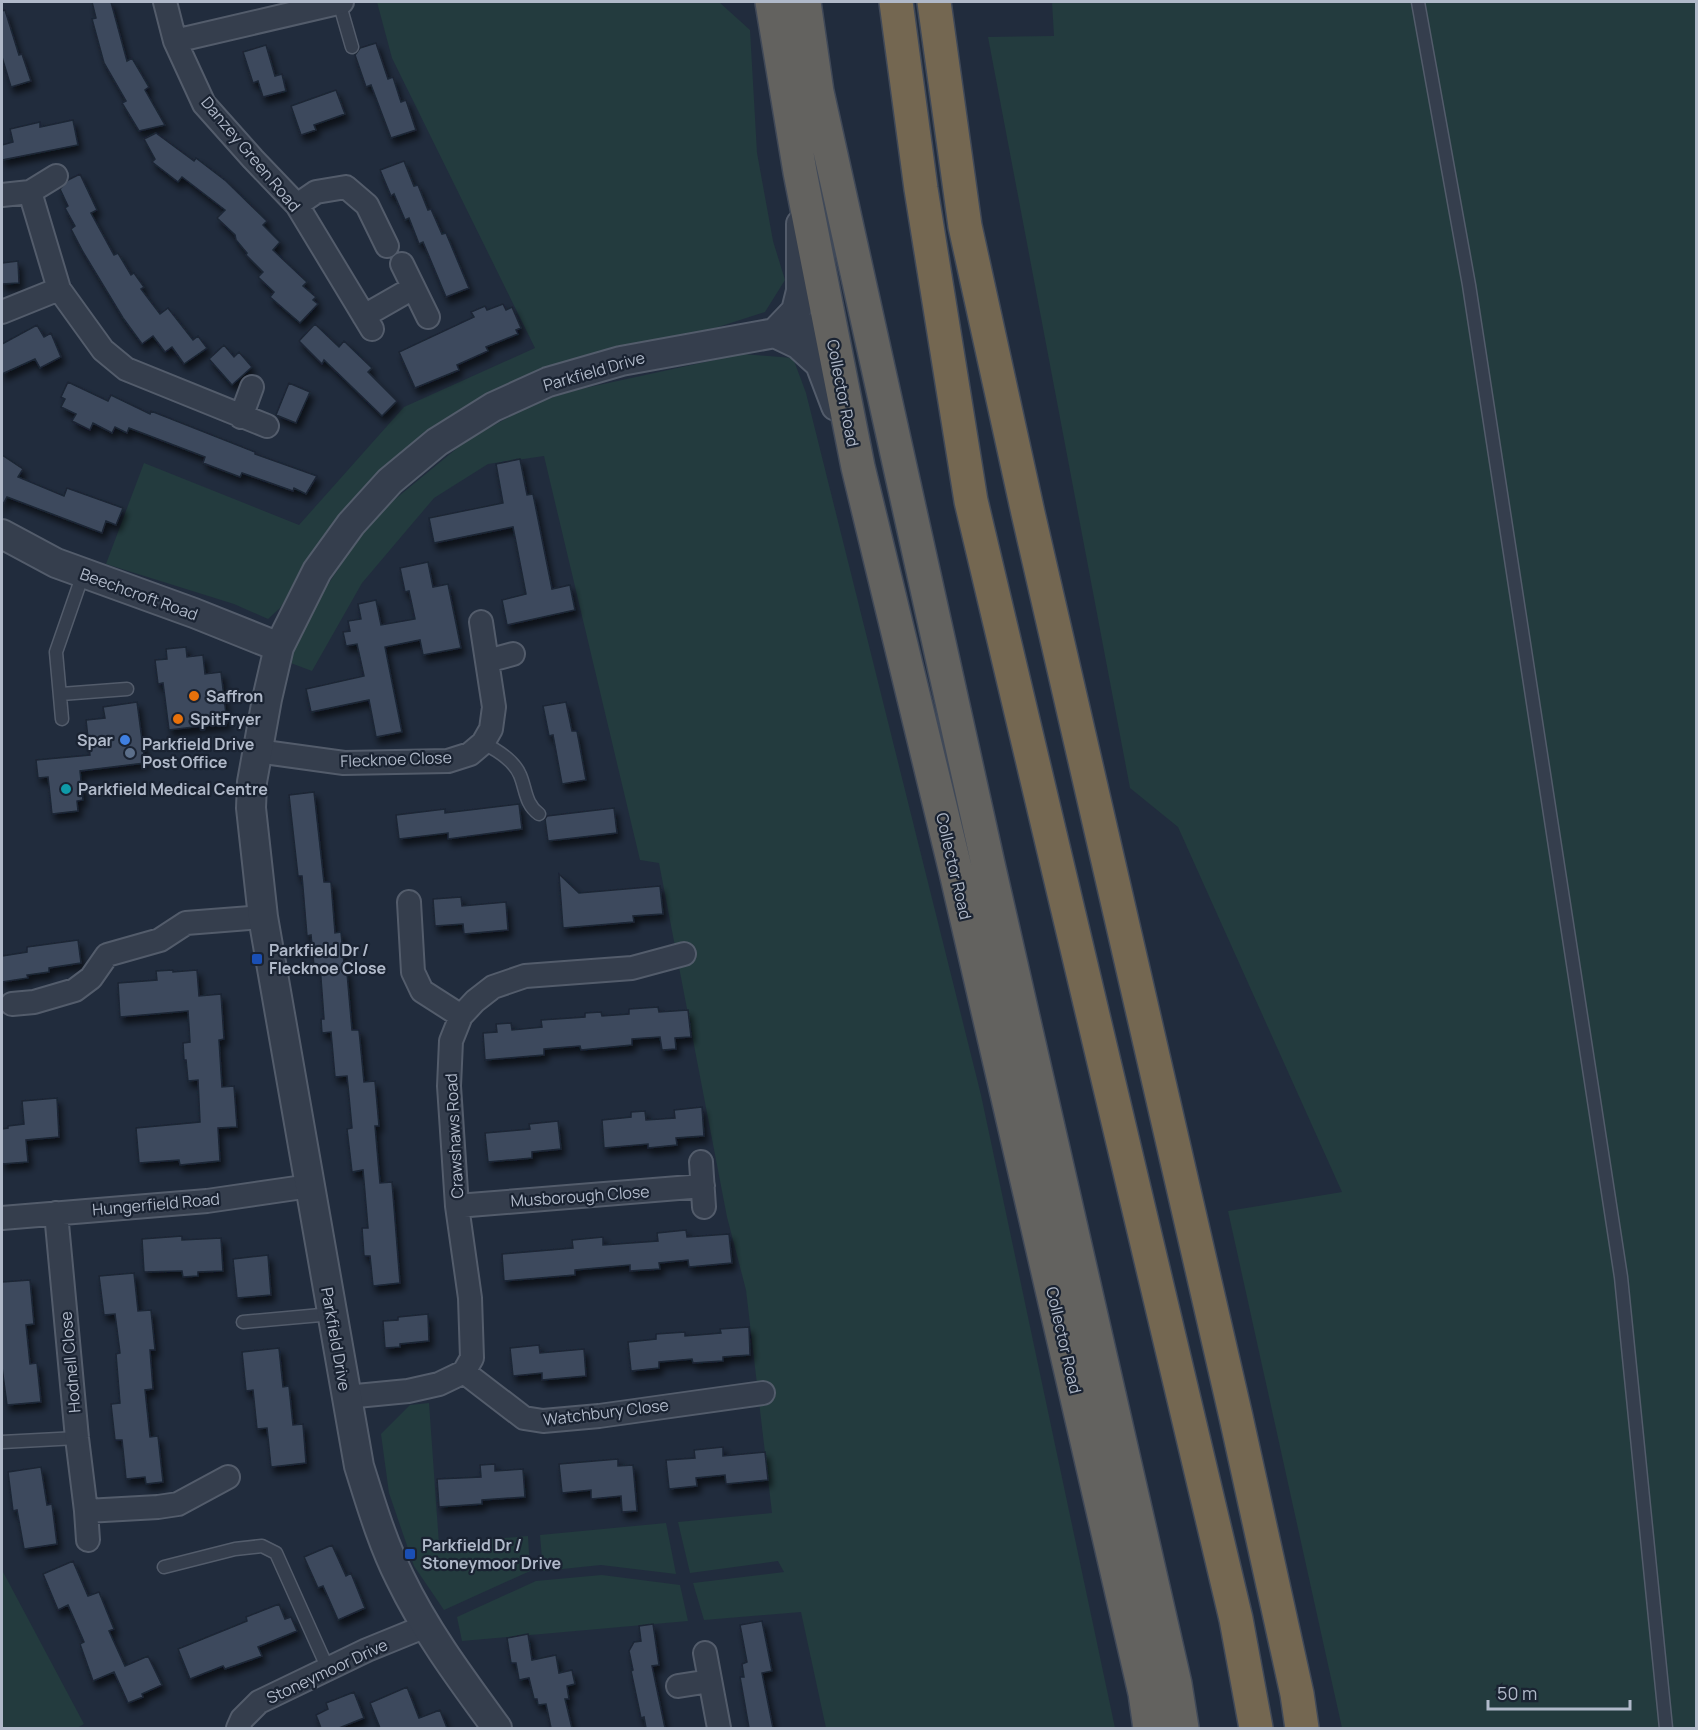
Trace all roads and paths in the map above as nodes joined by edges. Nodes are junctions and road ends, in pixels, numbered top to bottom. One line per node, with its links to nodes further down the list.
1 (165, 2): 8 (street, Danzey Green Road)
2 (340, 2): 8 (street); 9 (lane)
3 (772, 2): 11 (highway, Collector Road)
4 (804, 2): 10 (highway, Collector Road)
5 (896, 2): 71 (highway)
6 (934, 2): 72 (highway)
7 (1418, 2): 73 (lane)
8 (175, 42): 15 (street, Danzey Green Road)
9 (352, 46)
10 (817, 92): 22 (highway); 70 (highway, Collector Road)
11 (800, 172): 22 (highway, Collector Road); 23 (street)
12 (57, 176): 13 (street)
13 (30, 192): 14 (street); 19 (street)
14 (2, 195)
15 (297, 205): 16 (street); 18 (street, Danzey Green Road)
16 (387, 246)
17 (402, 264): 18 (street)
18 (413, 288): 21 (street)
19 (59, 289): 20 (street); 25 (street)
20 (2, 312)
21 (429, 317)
22 (829, 322): 23 (street, Parkfield Drive); 27 (highway, Collector Road)
23 (776, 333): 27 (street); 31 (street, Parkfield Drive)
24 (252, 387): 25 (street)
25 (240, 417): 26 (street)
26 (267, 426)
27 (858, 467): 69 (highway, Collector Road)
28 (2, 534): 29 (street, Beechcroft Road)
29 (83, 574): 31 (street, Beechcroft Road); 35 (lane)
30 (481, 621): 33 (street)
31 (279, 646): 38 (street, Parkfield Drive)
32 (513, 654): 33 (street)
33 (487, 661): 37 (street)
34 (127, 689): 35 (lane)
35 (61, 694): 36 (lane)
36 (62, 719)
37 (483, 743): 38 (street, Flecknoe Close); 39 (lane)
38 (257, 752): 41 (street, Parkfield Drive)
39 (538, 814)
40 (410, 902): 44 (street)
41 (263, 917): 43 (street); 46 (street, Parkfield Drive)
42 (684, 954): 44 (street, Crawshaws Road)
43 (27, 1009)
44 (460, 1016): 47 (street, Crawshaws Road)
45 (701, 1162): 47 (street, Musborough Close)
46 (310, 1186): 48 (street, Hungerfield Road); 50 (street, Parkfield Drive)
47 (458, 1206): 52 (street, Crawshaws Road)
48 (56, 1213): 49 (street, Hungerfield Road); 55 (street, Hodnell Close)
49 (2, 1218)
50 (332, 1314): 51 (lane); 54 (street, Parkfield Drive)
51 (243, 1322)
52 (464, 1372): 53 (street, Watchbury Close); 54 (street)
53 (763, 1393)
54 (346, 1397): 61 (street, Parkfield Drive)
55 (77, 1438): 56 (lane); 58 (street, Hodnell Close)
56 (2, 1442)
57 (228, 1477): 58 (street)
58 (86, 1511): 59 (street, Hodnell Close)
59 (88, 1540)
60 (164, 1567): 63 (lane)
61 (426, 1626): 63 (street, Stoneymoor Drive); 67 (street, Parkfield Drive)
62 (705, 1653): 64 (street)
63 (328, 1669): 66 (street, Stoneymoor Drive)
64 (710, 1681): 65 (street); 68 (street)
65 (678, 1686)
66 (238, 1728)
67 (497, 1728)
68 (719, 1728)
69 (1150, 1728)
70 (1182, 1728)
71 (1256, 1728)
72 (1302, 1728)
73 (1666, 1728)

